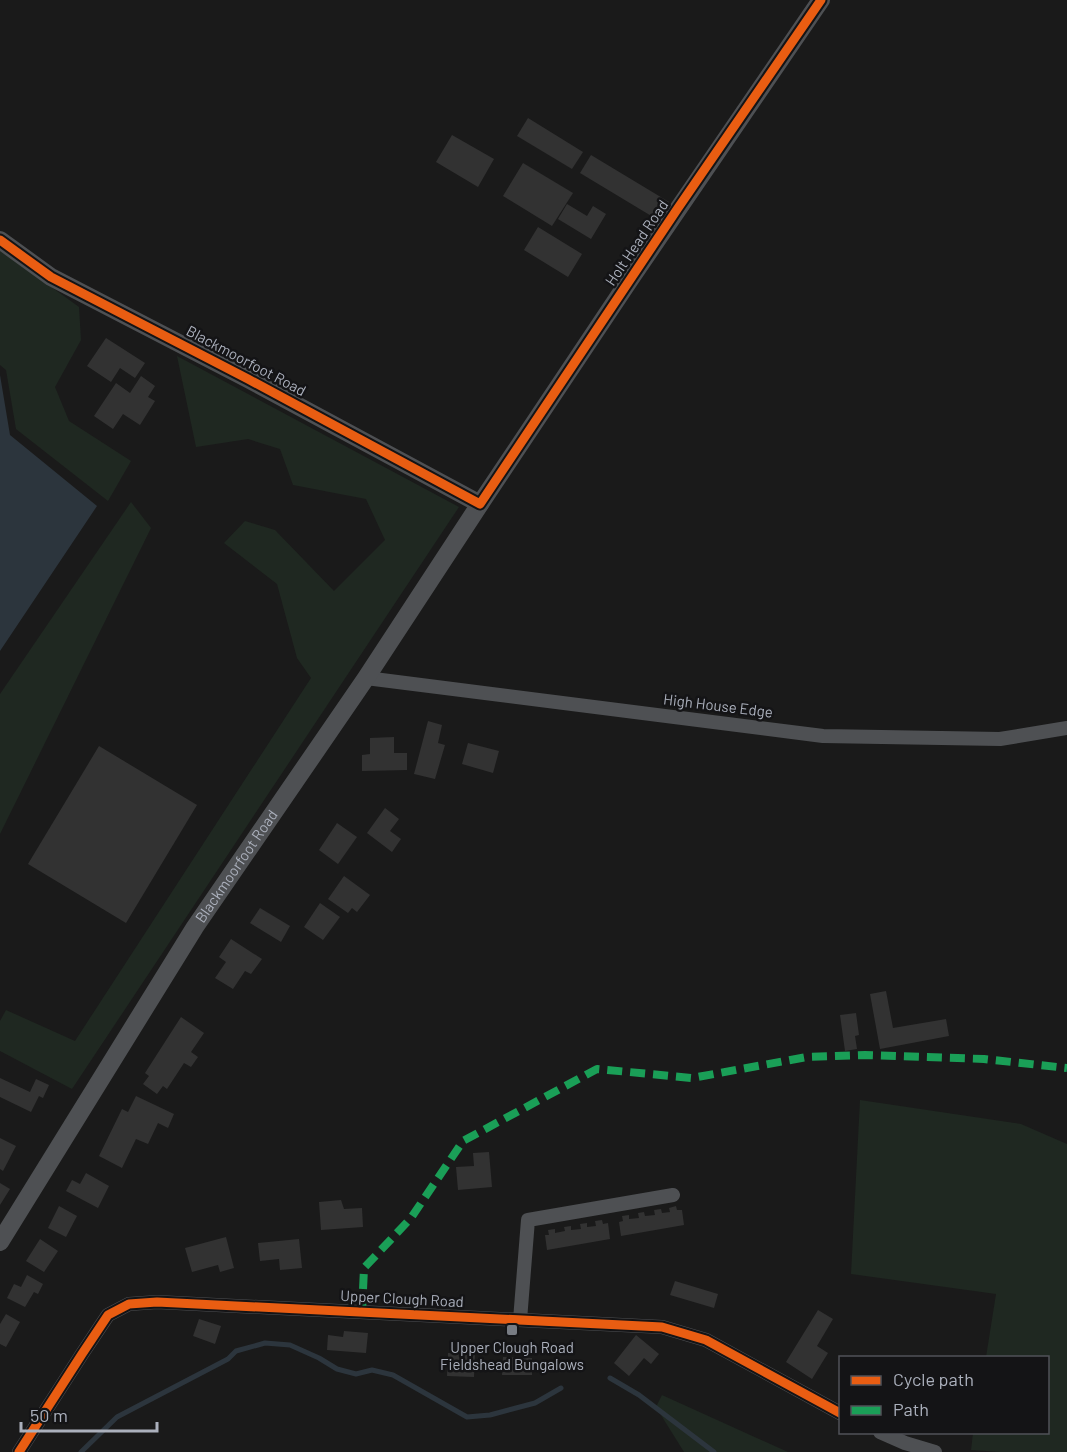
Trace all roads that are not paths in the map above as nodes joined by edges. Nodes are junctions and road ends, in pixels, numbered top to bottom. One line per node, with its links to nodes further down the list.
1 (821, 0): 3 (street, Holt Head Road)
2 (0, 240): 3 (street, Blackmoorfoot Road)
3 (480, 504): 4 (street, Blackmoorfoot Road)
4 (366, 678): 5 (street, High House Edge); 7 (street, Blackmoorfoot Road)
5 (1067, 728)
6 (673, 1195): 8 (street)
7 (0, 1242)
8 (520, 1320): 9 (street, Upper Clough Road); 11 (street, Upper Clough Road)
9 (839, 1412)
10 (885, 1434): 12 (street)
11 (19, 1452)
12 (935, 1452)

